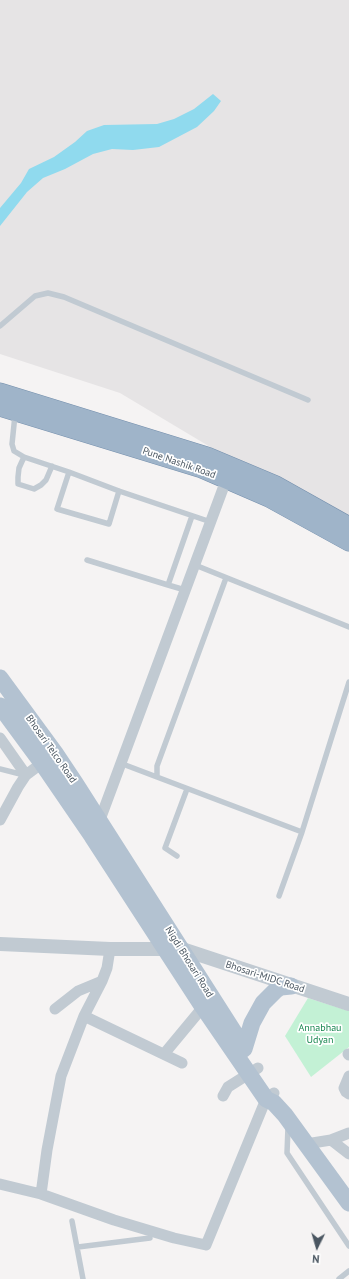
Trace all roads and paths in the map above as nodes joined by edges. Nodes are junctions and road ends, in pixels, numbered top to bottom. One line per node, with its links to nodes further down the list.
1 (0, 326): 3 (lane)
2 (0, 392): 8 (highway, Pune Nashik Road)
3 (308, 400)
4 (8, 409): 5 (lane); 8 (highway, Pune Nashik Road)
5 (24, 456): 6 (lane); 6 (lane)
6 (52, 466): 7 (lane)
7 (69, 472): 9 (lane); 9 (lane)
8 (229, 473): 11 (street); 12 (highway, Pune Nashik Road); 13 (highway, Pune Nashik Road)
9 (119, 491): 10 (lane)
10 (192, 516): 11 (lane); 17 (lane)
11 (210, 522): 15 (street)
12 (349, 526)
13 (349, 542)
14 (87, 560): 17 (lane)
15 (195, 565): 16 (lane); 18 (street)
16 (226, 578): 19 (lane); 28 (lane)
17 (168, 585): 18 (lane)
18 (185, 590): 25 (street)
19 (349, 627)
20 (0, 678): 31 (main road, Bhosari Telco Road)
21 (349, 682): 32 (lane)
22 (0, 706): 24 (main road, Bhosari Telco Road)
23 (0, 738): 27 (street)
24 (42, 763): 27 (street); 31 (main road, Bhosari Telco Road)
25 (120, 763): 28 (lane); 31 (street)
26 (0, 769): 27 (lane)
27 (26, 775): 30 (street)
28 (157, 777): 29 (lane)
29 (187, 789): 32 (lane); 33 (lane)
30 (0, 820)
31 (96, 828): 37 (main road, Nigdi Bhosari Road)
32 (302, 832): 34 (lane)
33 (177, 856)
34 (279, 896)
35 (0, 944): 36 (street, Bhosari-MIDC Road)
36 (110, 949): 37 (street, Bhosari-MIDC Road); 38 (street)
37 (174, 949): 39 (street, Bhosari-MIDC Road); 41 (main road, Nigdi Bhosari Road); 44 (main road, Nigdi Bhosari Road)
38 (102, 981): 42 (street); 43 (street)
39 (291, 986): 40 (street, Bhosari-MIDC Road); 44 (main road)
40 (349, 1004)
41 (203, 1007): 45 (street); 47 (main road, Nigdi Bhosari Road)
42 (55, 1010)
43 (84, 1016): 45 (street); 58 (street)
44 (244, 1049): 47 (main road, Nigdi Bhosari Road)
45 (164, 1054): 46 (street)
46 (182, 1062)
47 (253, 1071): 50 (street); 51 (main road, Nigdi Bhosari Road)
48 (349, 1076): 49 (street)
49 (349, 1094)
50 (223, 1096)
51 (271, 1098): 52 (main road, Nigdi Bhosari Road); 58 (street)
52 (289, 1121): 55 (main road, Nigdi Bhosari Road); 62 (lane)
53 (349, 1133): 54 (street)
54 (331, 1140): 55 (street); 56 (street)
55 (306, 1144): 59 (main road, Nigdi Bhosari Road)
56 (349, 1154)
57 (0, 1184): 58 (street)
58 (41, 1194)
59 (349, 1202)
60 (72, 1221): 63 (lane)
61 (150, 1238): 63 (lane)
62 (349, 1246)
63 (78, 1248): 65 (lane)
64 (349, 1270): 66 (lane)
65 (83, 1279)
66 (339, 1279)

